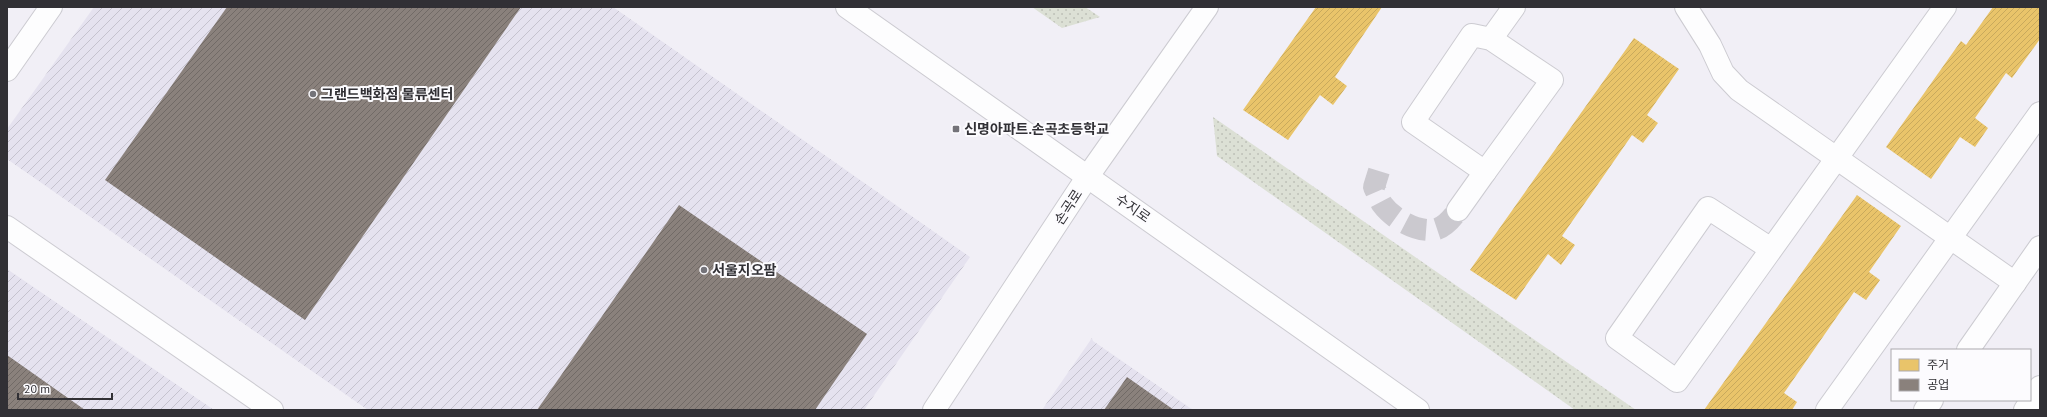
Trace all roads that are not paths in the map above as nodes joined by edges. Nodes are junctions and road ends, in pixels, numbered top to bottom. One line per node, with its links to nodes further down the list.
1 (51, 7): 8 (street)
2 (847, 7): 12 (street, 수지로)
3 (1207, 7): 12 (street, 손곡로)
4 (1514, 7): 7 (street)
5 (1686, 7): 10 (street)
6 (1945, 7): 10 (street)
7 (1490, 39): 11 (street); 11 (street)
8 (7, 70)
9 (2040, 113): 15 (street)
10 (1836, 158): 15 (street); 17 (street)
11 (1485, 172): 13 (street)
12 (1088, 176): 23 (street, 손곡로); 24 (street, 수지로)
13 (1458, 210)
14 (7, 227): 22 (street)
15 (1951, 238): 18 (street); 25 (street)
16 (2040, 247): 18 (street)
17 (1771, 249): 17 (street)
18 (2015, 283): 19 (street)
19 (1969, 349)
20 (2040, 388): 27 (street)
21 (1931, 401): 26 (street)
22 (272, 410)
23 (934, 410)
24 (1418, 410)
25 (1827, 410)
26 (1925, 410)
27 (2025, 410)

